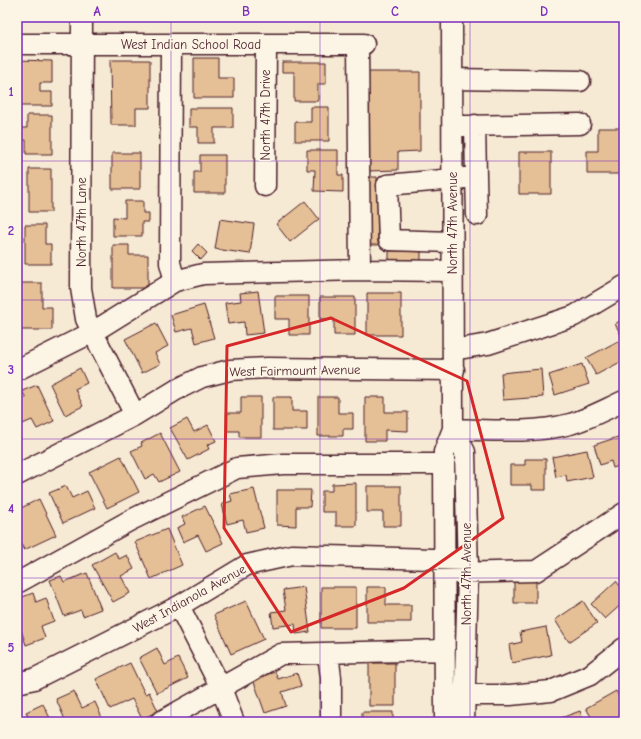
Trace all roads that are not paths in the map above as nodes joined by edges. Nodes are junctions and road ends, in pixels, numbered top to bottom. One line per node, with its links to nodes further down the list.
1 (82, 17): 4 (street, North 47th Lane)
2 (452, 17): 7 (street, North 47th Avenue)
3 (17, 44): 4 (street, West Indian School Road)
4 (82, 44): 5 (street, West Indian School Road); 21 (street, North 47th Lane)
5 (171, 44): 6 (street, West Indian School Road); 19 (street)
6 (266, 44): 14 (street, North 47th Drive); 17 (street, West Indian School Road)
7 (452, 79): 8 (street); 11 (street, North 47th Avenue)
8 (580, 81)
9 (580, 124): 10 (street)
10 (475, 125): 11 (street); 12 (street)
11 (452, 126): 13 (street, North 47th Avenue)
12 (476, 177): 13 (street); 15 (street)
13 (452, 180): 16 (street, North 47th Avenue); 16 (street)
14 (265, 186)
15 (477, 215)
16 (452, 242): 18 (street, North 47th Avenue)
17 (360, 270): 18 (street); 19 (street)
18 (452, 271): 22 (street, North 47th Avenue)
19 (176, 282): 21 (street)
20 (624, 286): 22 (street)
21 (93, 332): 23 (street); 26 (street, North 47th Lane)
22 (453, 350): 24 (street, North 47th Avenue)
23 (17, 370)
24 (454, 370): 26 (street, West Fairmount Avenue); 27 (street, North 47th Avenue)
25 (624, 401): 27 (street)
26 (135, 415): 29 (street, West Fairmount Avenue)
27 (453, 429): 28 (street, North 47th Avenue); 32 (street, North 47th Avenue)
28 (444, 464): 31 (street, North 47th Avenue); 33 (street)
29 (17, 475)
30 (624, 513): 32 (street, West Indianola Avenue)
31 (445, 567): 32 (street, West Indianola Avenue); 34 (street, West Indianola Avenue); 36 (street, North 47th Avenue)
32 (468, 567): 40 (street, North 47th Avenue)
33 (17, 583)
34 (179, 606): 38 (street, West Indianola Avenue); 39 (street)
35 (624, 648): 40 (street)
36 (445, 650): 37 (street); 40 (street, North 47th Avenue)
37 (328, 652): 39 (street); 43 (street)
38 (17, 683)
39 (221, 688): 41 (street); 42 (street)
40 (454, 695): 44 (street, North 47th Avenue); 45 (street, North 47th Avenue)
41 (160, 722)
42 (234, 722)
43 (331, 722)
44 (445, 722)
45 (464, 722)

